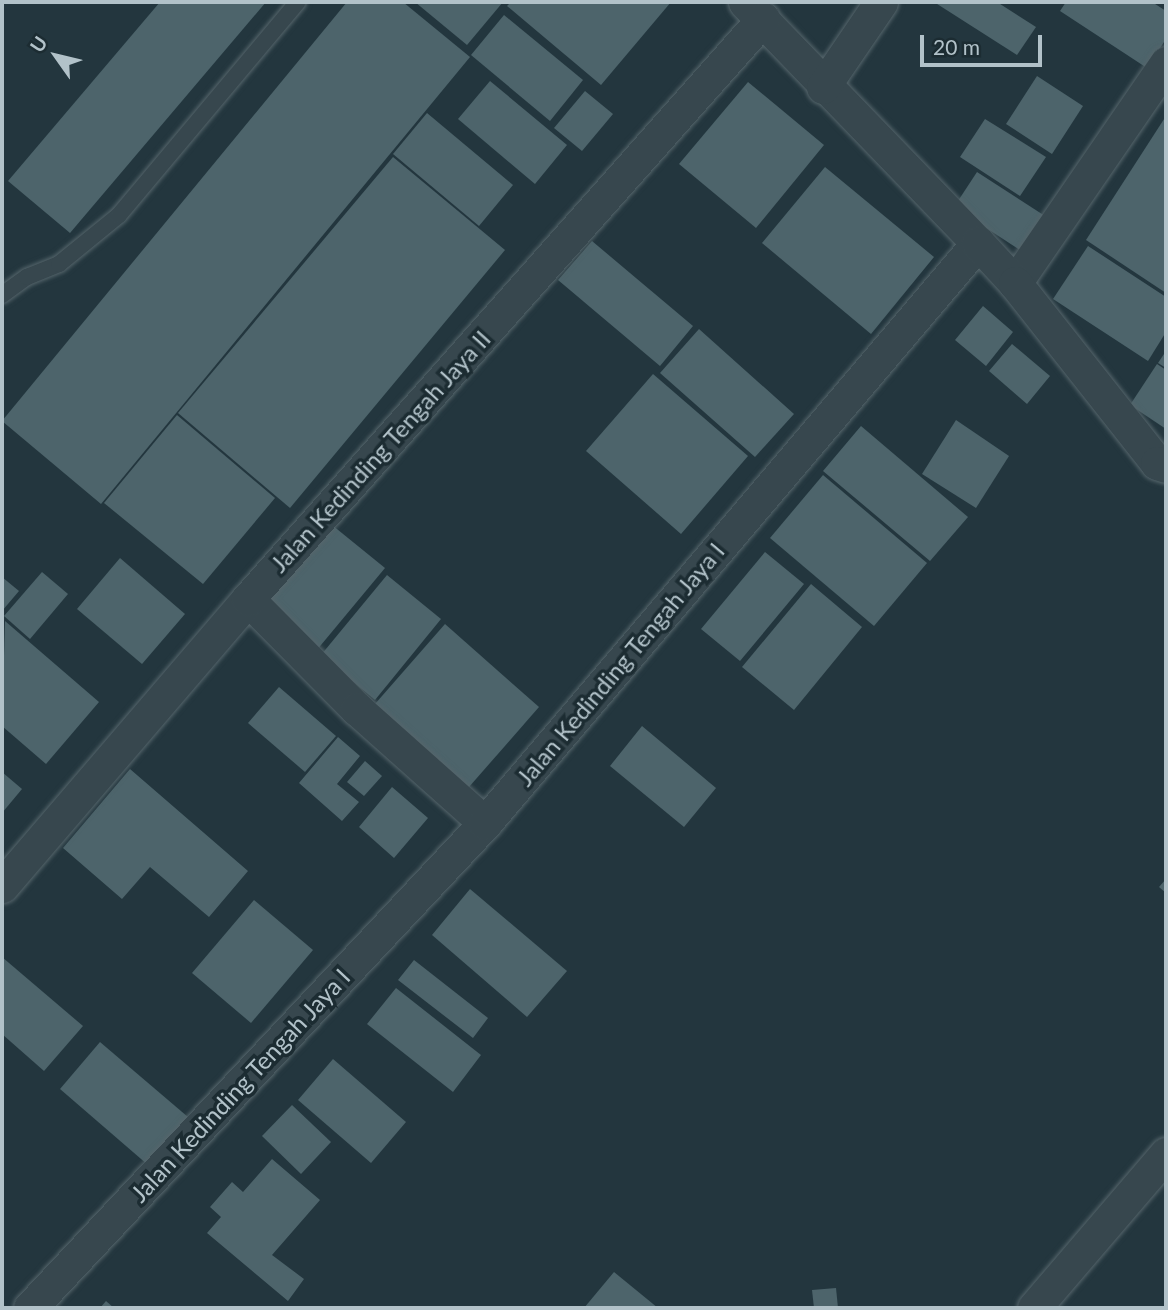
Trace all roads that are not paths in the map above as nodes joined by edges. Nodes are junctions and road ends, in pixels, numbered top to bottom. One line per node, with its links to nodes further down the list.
1 (298, 2): 8 (lane)
2 (881, 2): 5 (street)
3 (754, 11): 5 (street); 10 (street, Jalan Kedinding Tengah Jaya II)
4 (1166, 62): 7 (street)
5 (823, 87): 6 (street)
6 (978, 243): 7 (street); 11 (street, Jalan Kedinding Tengah Jaya I)
7 (1015, 283): 9 (street)
8 (2, 295)
9 (1166, 466)
10 (248, 599): 11 (street); 12 (street, Jalan Kedinding Tengah Jaya II)
11 (485, 824): 14 (street, Jalan Kedinding Tengah Jaya I)
12 (2, 886)
13 (1166, 1154): 15 (street)
14 (30, 1308)
15 (1034, 1308)

